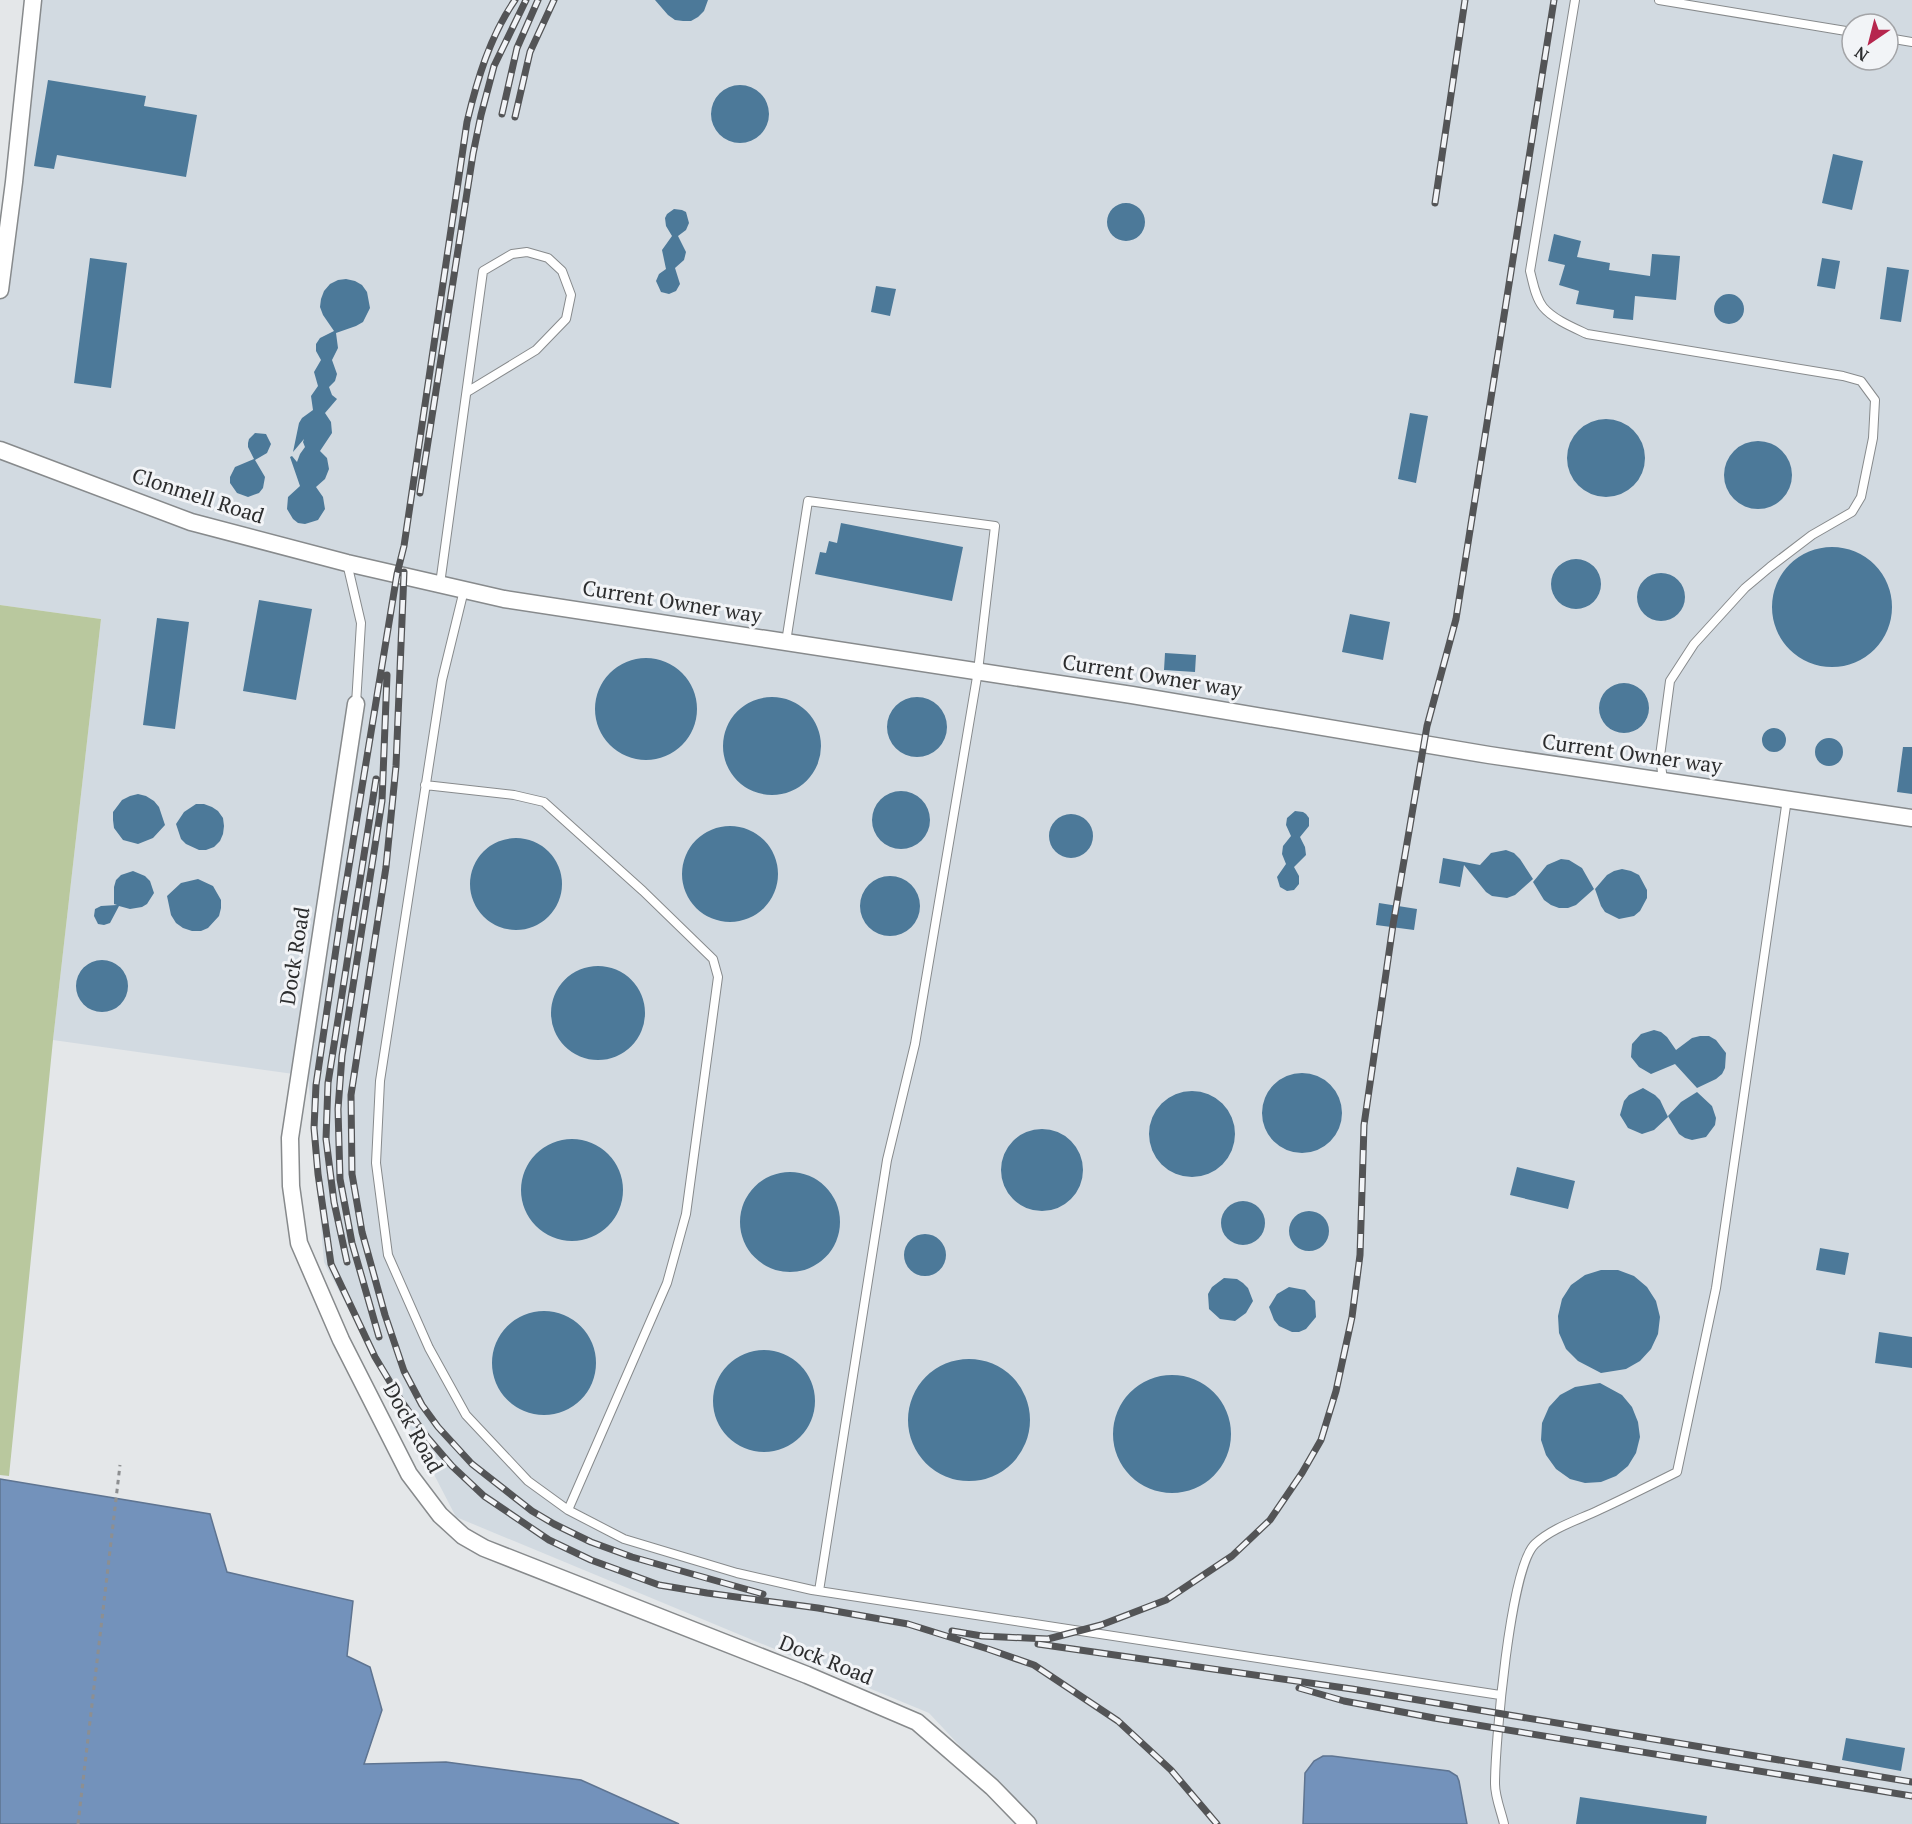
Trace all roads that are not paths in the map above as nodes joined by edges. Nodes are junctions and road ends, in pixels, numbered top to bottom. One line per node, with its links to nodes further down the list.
1 (33, 0): 5 (street)
2 (1575, 0): 15 (lane)
3 (1659, 0): 4 (lane)
4 (1840, 30)
5 (0, 290)
6 (467, 392): 6 (lane); 10 (lane)
7 (0, 450): 8 (street, Clonmell Road)
8 (347, 563): 9 (street, Clonmell Road); 14 (lane)
9 (387, 572): 10 (street, Current Owner way)
10 (440, 584): 11 (street, Current Owner way)
11 (464, 590): 12 (street, Current Owner way); 16 (lane)
12 (786, 642): 13 (street, Current Owner way); 13 (lane)
13 (978, 671): 15 (street, Current Owner way); 20 (lane)
14 (356, 704): 22 (street, Dock Road)
15 (1663, 781): 17 (street, Current Owner way)
16 (425, 785): 19 (lane); 19 (lane)
17 (1787, 799): 18 (street, Current Owner way); 21 (lane)
18 (1912, 818)
19 (568, 1510): 20 (lane)
20 (819, 1591): 21 (lane)
21 (1500, 1695): 23 (lane)
22 (1028, 1824)
23 (1504, 1824)

